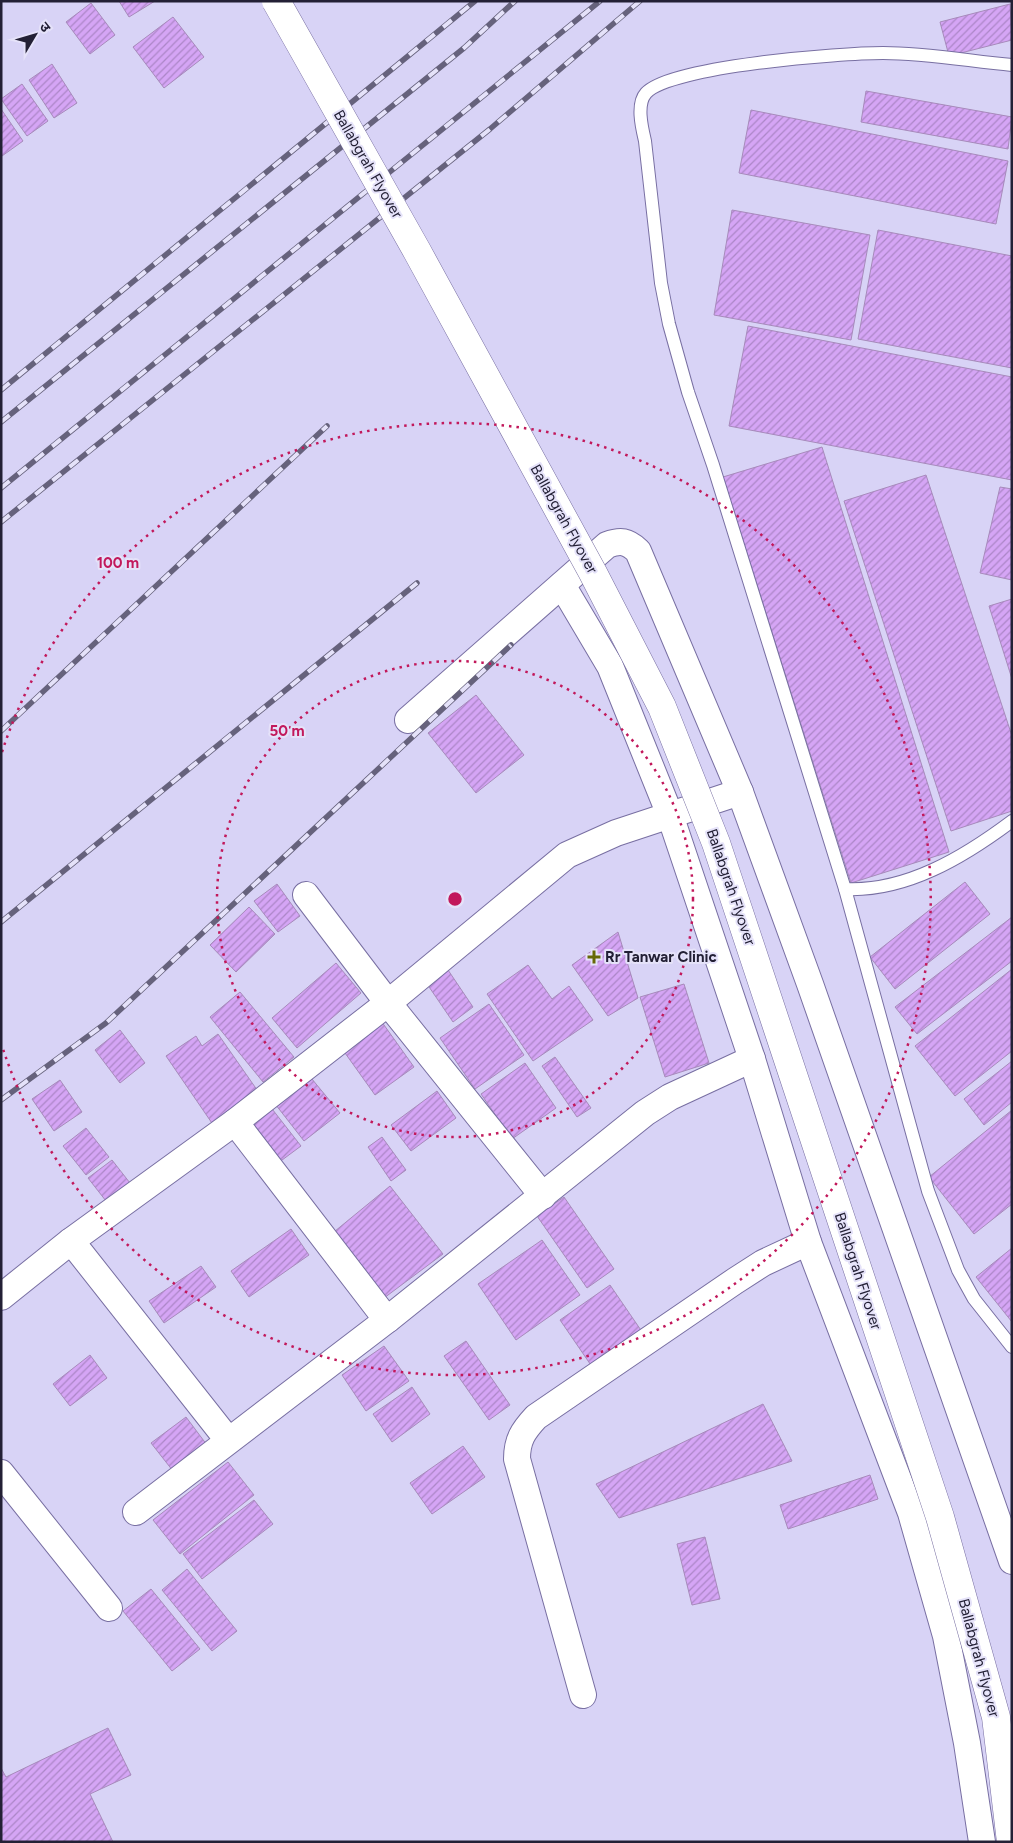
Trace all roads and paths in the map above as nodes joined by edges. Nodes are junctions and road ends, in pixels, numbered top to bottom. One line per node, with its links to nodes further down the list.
1 (276, 1): 26 (main road, Ballabgrah Flyover, bridge)
2 (1012, 65): 8 (lane)
3 (562, 585): 4 (street); 5 (street); 6 (street)
4 (408, 720)
5 (740, 792): 6 (street); 22 (street)
6 (670, 815): 10 (street); 11 (street)
7 (1012, 821): 8 (lane)
8 (845, 889): 18 (lane)
9 (306, 895): 10 (street)
10 (388, 1003): 12 (street); 13 (street)
11 (752, 1059): 13 (street); 15 (street)
12 (235, 1122): 14 (street); 17 (street)
13 (543, 1196): 17 (street)
14 (71, 1241): 16 (street); 19 (street)
15 (808, 1242): 24 (street); 25 (street)
16 (1, 1297)
17 (387, 1320): 19 (street)
18 (1012, 1346)
19 (228, 1440): 21 (street)
20 (1, 1473): 23 (street)
21 (136, 1512)
22 (1012, 1562)
23 (109, 1608)
24 (583, 1695)
25 (982, 1842)
26 (1012, 1842)

